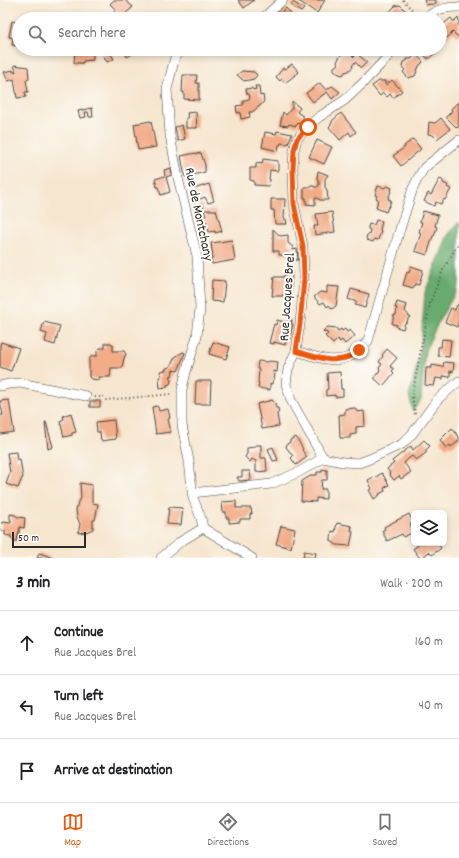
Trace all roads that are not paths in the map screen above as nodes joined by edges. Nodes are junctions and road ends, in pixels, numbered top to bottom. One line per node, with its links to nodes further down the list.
1 (283, 0): 3 (street)
2 (459, 7): 4 (street)
3 (270, 12)
4 (434, 12)
5 (176, 56): 13 (street, Rue de Montchany)
6 (388, 56): 8 (street, Rue Jacques Brel)
7 (459, 140): 8 (street, Rue Jacques Brel)
8 (296, 351): 12 (street, Rue Jacques Brel)
9 (459, 381): 12 (street)
10 (0, 386): 11 (street)
11 (86, 396)
12 (323, 458): 13 (street)
13 (192, 493): 14 (street, Rue de Montchany)
14 (203, 528): 15 (street); 16 (street)
15 (160, 558)
16 (252, 558)

